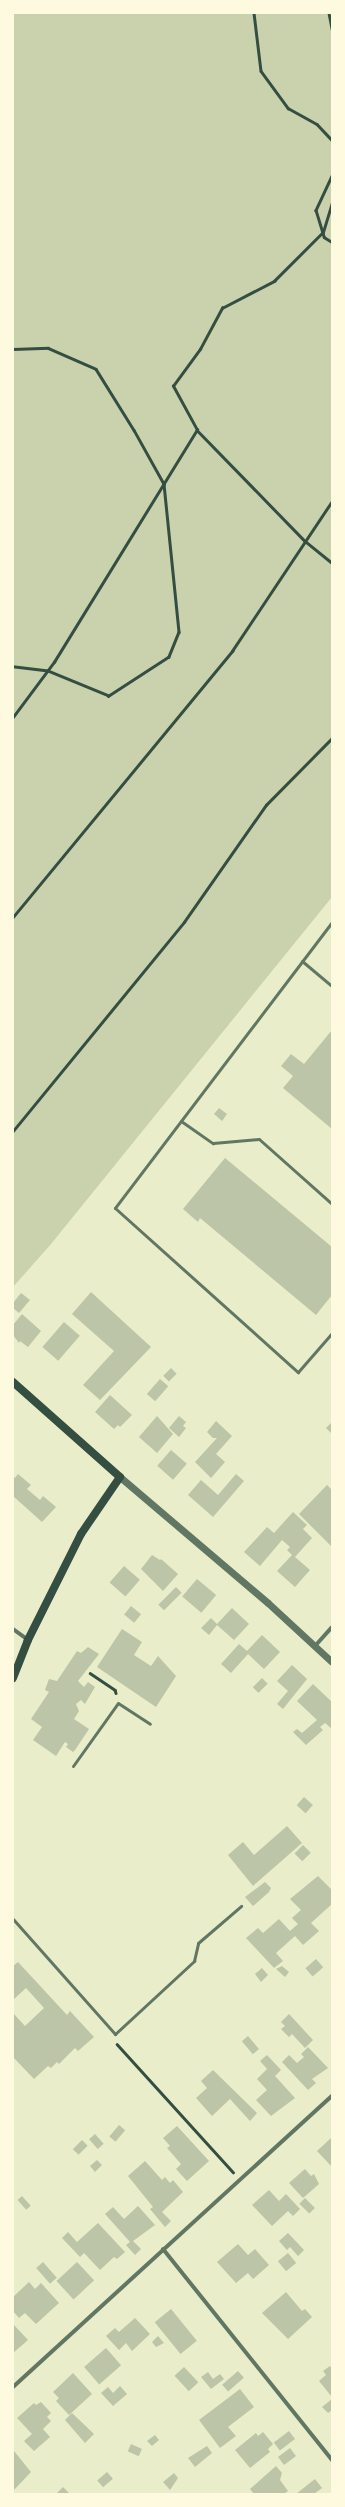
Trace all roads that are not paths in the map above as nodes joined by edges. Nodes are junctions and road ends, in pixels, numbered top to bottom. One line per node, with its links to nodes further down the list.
1 (332, 922): 2 (lane)
2 (302, 961): 3 (lane); 4 (lane)
3 (332, 986)
4 (181, 1121): 5 (lane); 6 (lane)
5 (332, 1204)
6 (332, 1333)
7 (13, 1382): 8 (main road)
8 (120, 1477): 11 (main road); 12 (street)
9 (332, 1627): 12 (street)
10 (13, 1629): 11 (street)
11 (28, 1640): 14 (main road)
12 (315, 1646): 13 (street)
13 (332, 1662)
14 (13, 1678)
15 (150, 1724): 16 (lane)
16 (73, 1766)
17 (240, 1906): 18 (lane)
18 (13, 1919)
19 (332, 2096): 20 (street)
20 (163, 2249): 21 (street); 22 (street)
21 (13, 2387)
22 (332, 2460)

